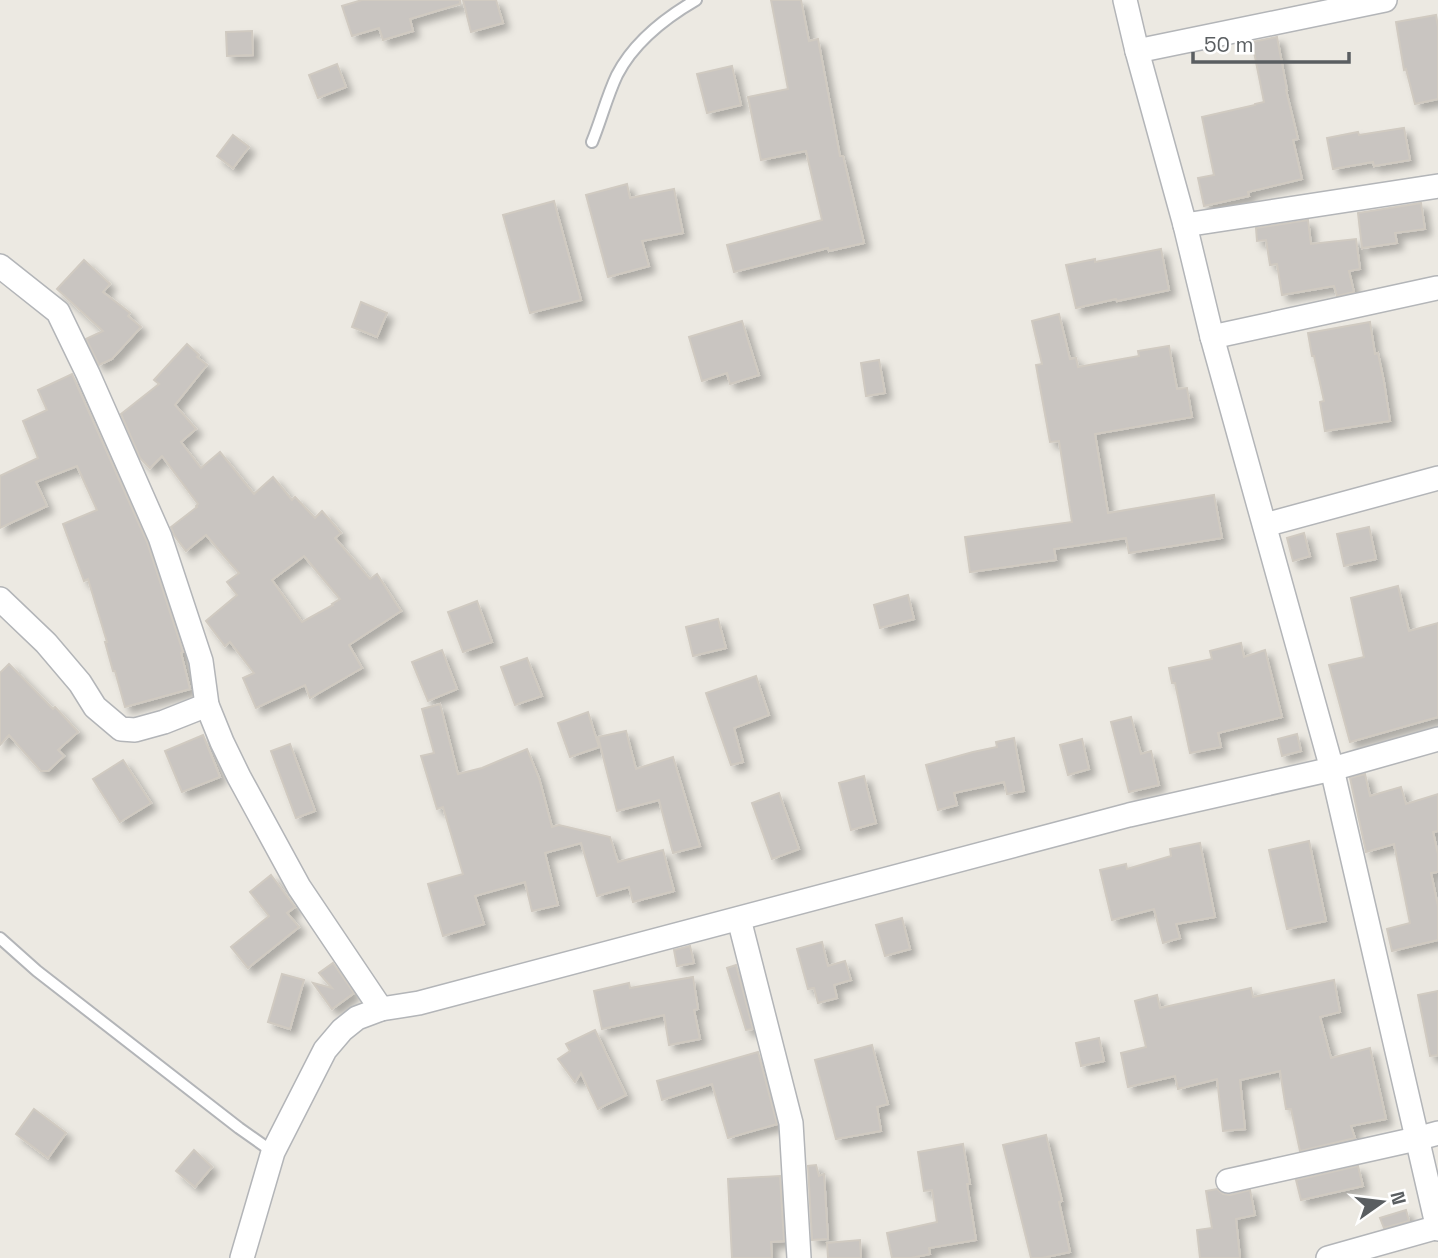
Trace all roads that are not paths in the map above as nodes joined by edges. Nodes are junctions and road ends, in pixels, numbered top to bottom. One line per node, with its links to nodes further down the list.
1 (696, 0): 5 (lane)
2 (1125, 0): 4 (street)
3 (1385, 0): 4 (street)
4 (1137, 51): 7 (street)
5 (592, 142)
6 (1438, 186): 7 (street)
7 (1185, 225): 10 (street)
8 (0, 266): 14 (street)
9 (1437, 288): 10 (street)
10 (1212, 337): 12 (street)
11 (1438, 478): 12 (street)
12 (1265, 525): 16 (street)
13 (0, 600): 14 (street)
14 (207, 705): 19 (street)
15 (1438, 739): 16 (street)
16 (1332, 769): 17 (street); 20 (street)
17 (739, 919): 19 (street); 25 (street)
18 (0, 938): 21 (lane)
19 (380, 1009): 21 (street)
20 (1427, 1136): 22 (street); 23 (street)
21 (273, 1152): 24 (street)
22 (1228, 1181)
23 (1438, 1228): 26 (street)
24 (242, 1258)
25 (799, 1258)
26 (1328, 1258)

